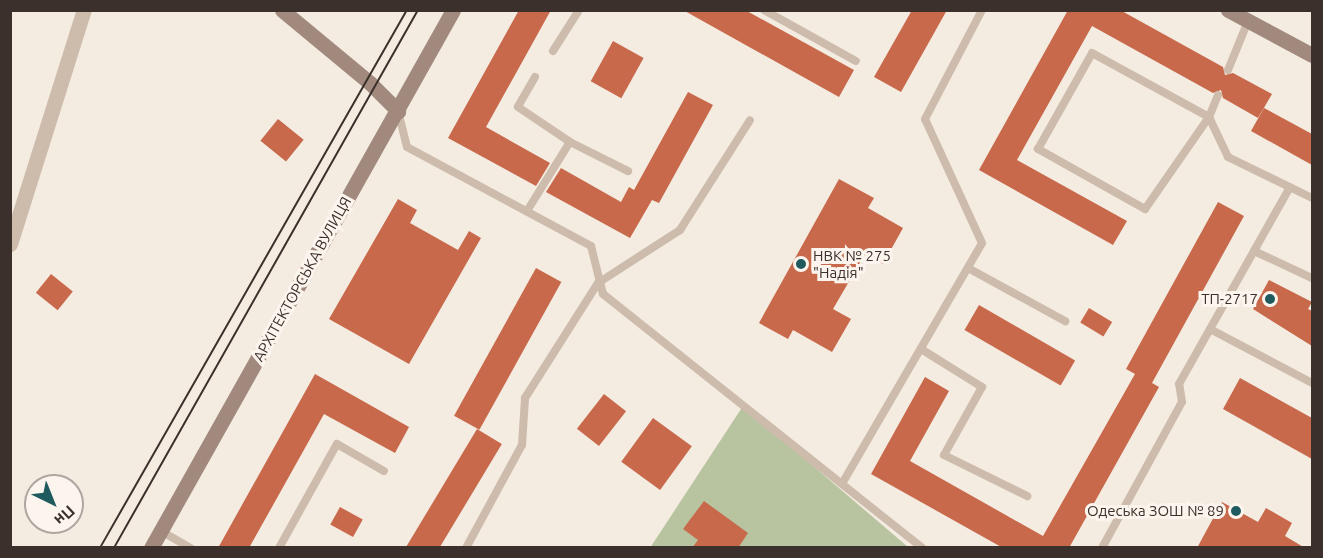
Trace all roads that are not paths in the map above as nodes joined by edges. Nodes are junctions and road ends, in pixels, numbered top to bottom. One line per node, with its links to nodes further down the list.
1 (84, 10): 23 (street)
2 (282, 10): 15 (street)
3 (453, 10): 15 (street, АРХІТЕКТОРСЬКА ВУЛИЦЯ)
4 (579, 10): 9 (lane)
5 (764, 10): 11 (lane)
6 (982, 10): 25 (lane)
7 (1228, 10): 8 (street)
8 (1248, 21): 10 (street); 12 (lane)
9 (553, 51)
10 (1312, 55)
11 (856, 61)
12 (1228, 70)
13 (535, 77): 18 (lane)
14 (1218, 95): 16 (lane)
15 (398, 111): 22 (lane); 35 (street, АРХІТЕКТОРСЬКА ВУЛИЦЯ)
16 (1209, 117): 16 (lane); 20 (lane)
17 (750, 120): 27 (lane)
18 (570, 142): 19 (lane); 22 (lane)
19 (628, 171)
20 (1290, 187): 21 (lane); 24 (lane)
21 (1312, 198)
22 (527, 212): 27 (lane)
23 (10, 244)
24 (1254, 251): 26 (lane); 29 (lane)
25 (968, 268): 28 (lane); 30 (lane)
26 (1312, 278)
27 (598, 283): 33 (lane); 39 (lane)
28 (1065, 321)
29 (1210, 328): 31 (lane); 41 (lane)
30 (921, 349): 33 (lane); 34 (lane)
31 (1312, 383)
32 (384, 471): 38 (lane)
33 (843, 482): 40 (lane)
34 (1027, 496)
35 (161, 531): 36 (street, АРХІТЕКТОРСЬКА ВУЛИЦЯ); 37 (lane)
36 (151, 548)
37 (191, 548)
38 (279, 548)
39 (466, 548)
40 (922, 548)
41 (1102, 548)

